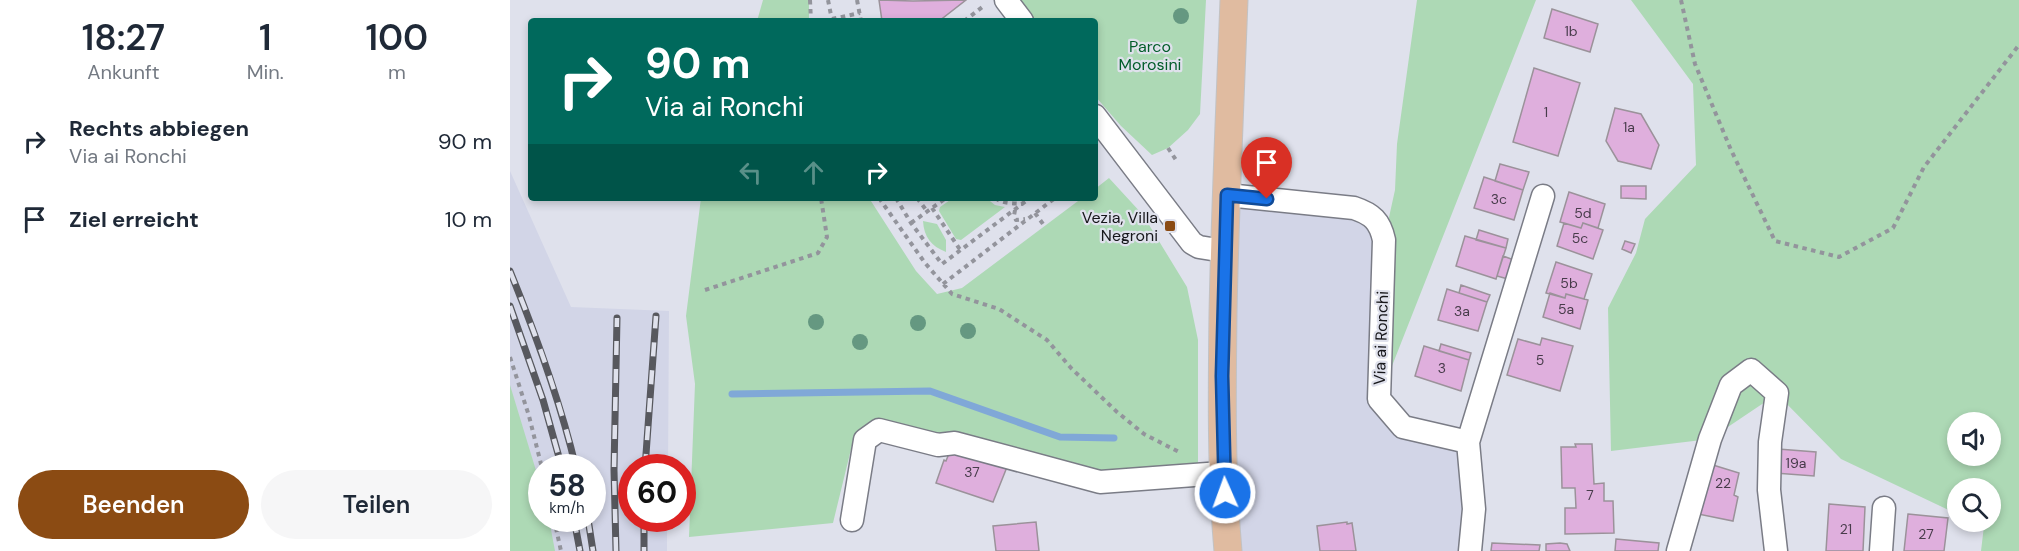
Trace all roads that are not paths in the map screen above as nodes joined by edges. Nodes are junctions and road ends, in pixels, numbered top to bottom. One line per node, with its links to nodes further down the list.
1 (1006, 0): 3 (street)
2 (1234, 0): 5 (main road)
3 (1020, 18)
4 (1098, 120): 7 (street)
5 (1227, 195): 7 (main road); 8 (street, Via ai Ronchi)
6 (1544, 196): 8 (street)
7 (1224, 251): 9 (main road)
8 (1468, 442): 13 (street)
9 (1224, 475): 11 (street); 12 (main road)
10 (1884, 508): 16 (street)
11 (852, 520)
12 (1228, 551)
13 (1470, 551)
14 (1678, 551): 15 (street)
15 (1776, 551)
16 (1881, 551)

